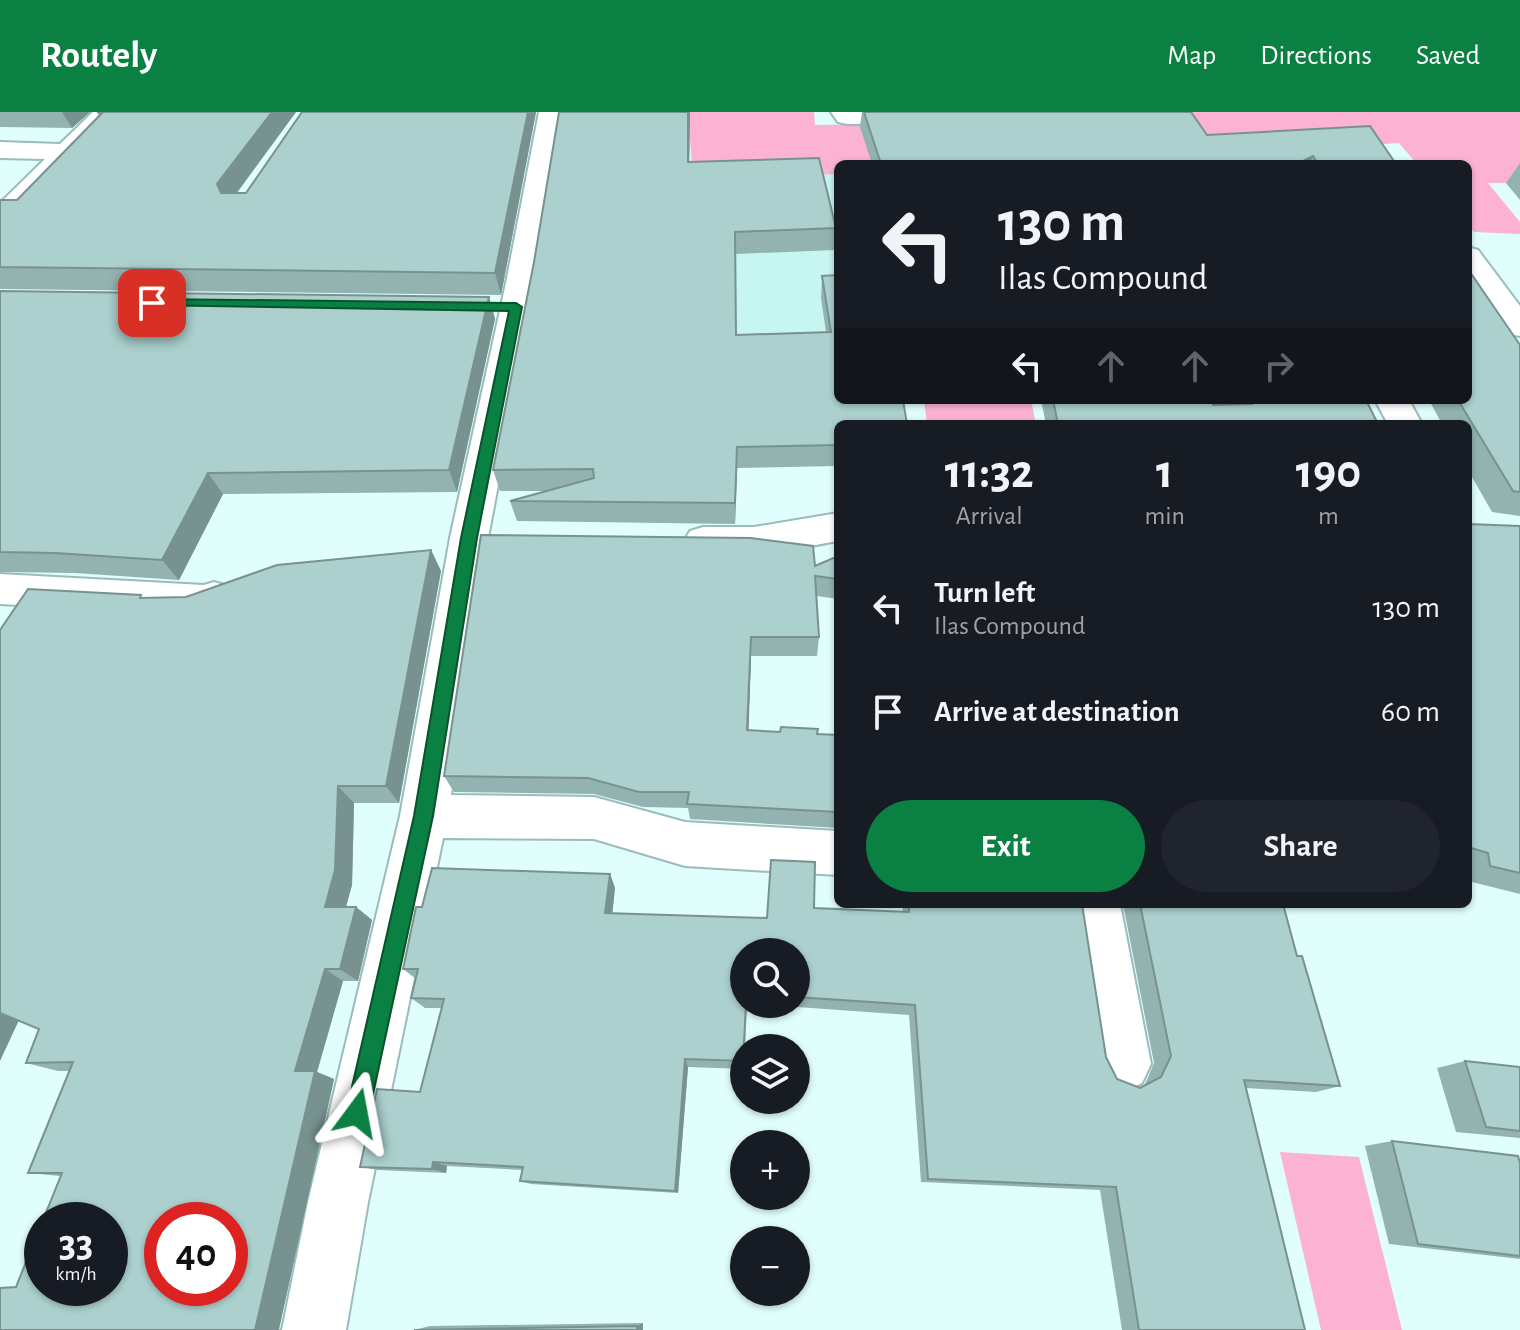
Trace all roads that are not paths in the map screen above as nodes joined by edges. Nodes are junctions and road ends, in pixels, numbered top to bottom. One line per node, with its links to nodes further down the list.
1 (107, 112): 6 (street)
2 (551, 112): 14 (street)
3 (843, 112): 4 (street)
4 (947, 116)
5 (0, 150): 6 (street)
6 (65, 152): 7 (street)
7 (7, 211)
8 (1472, 261): 9 (street)
9 (1520, 327)
10 (834, 528): 11 (street)
11 (670, 541)
12 (246, 585): 13 (street)
13 (0, 589)
14 (424, 816): 15 (street); 18 (street)
15 (834, 853)
16 (1096, 908): 17 (street)
17 (1123, 1064)
18 (314, 1330)

